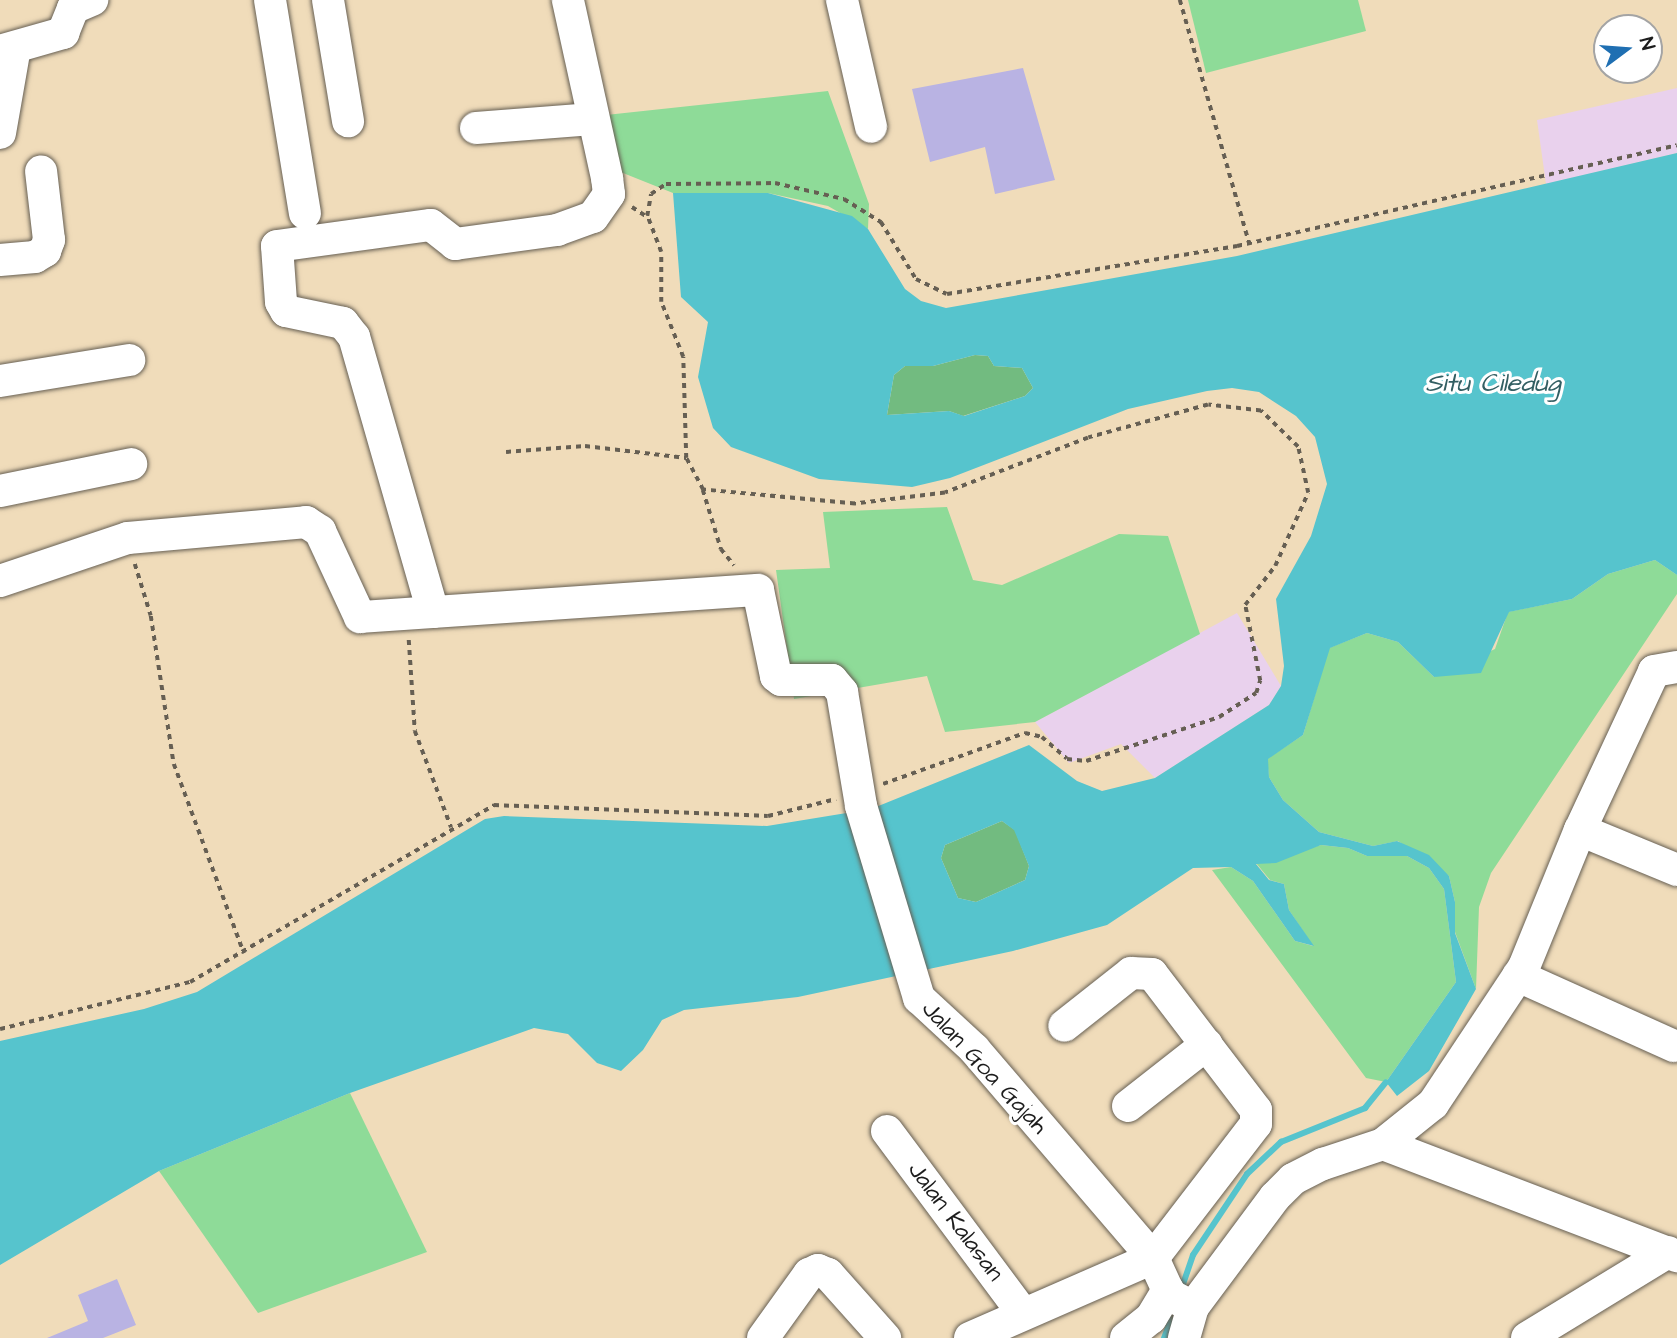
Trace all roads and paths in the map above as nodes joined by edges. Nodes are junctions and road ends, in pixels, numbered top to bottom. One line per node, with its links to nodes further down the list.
1 (93, 0): 7 (street)
2 (270, 0): 15 (street)
3 (328, 0): 9 (street)
4 (568, 0): 8 (street)
5 (842, 0): 10 (street)
6 (1180, 0): 16 (path)
7 (7, 49): 12 (street)
8 (593, 119): 11 (street); 28 (street)
9 (348, 121)
10 (871, 127)
11 (476, 128)
12 (0, 133)
13 (1677, 145): 16 (path)
14 (41, 171): 17 (street)
15 (305, 214)
16 (1249, 243): 21 (path)
17 (0, 260)
18 (129, 360): 19 (street)
19 (0, 382)
20 (506, 452): 21 (path)
21 (686, 458): 23 (path)
22 (131, 464): 24 (street)
23 (703, 490): 27 (path); 30 (path)
24 (0, 491)
25 (128, 538): 26 (street); 28 (street); 34 (path)
26 (0, 581)
27 (745, 589): 28 (street); 30 (street, Jalan Goa Gajah)
28 (420, 612): 31 (path)
29 (1677, 667): 32 (street)
30 (860, 800): 31 (path); 44 (street, Jalan Goa Gajah)
31 (450, 827): 34 (path)
32 (1580, 830): 33 (street); 35 (street)
33 (1677, 870)
34 (244, 953): 37 (path)
35 (1518, 976): 39 (street); 42 (street)
36 (1064, 1026): 38 (street)
37 (0, 1029)
38 (1207, 1044): 40 (street); 44 (street)
39 (1674, 1046)
40 (1128, 1106)
41 (887, 1131): 46 (street, Jalan Kalasan)
42 (1383, 1144): 43 (street); 45 (street)
43 (1673, 1254): 52 (street)
44 (1153, 1258): 45 (street, Jalan Goa Gajah); 46 (street)
45 (1179, 1299): 50 (street); 51 (street)
46 (1022, 1312): 49 (street)
47 (763, 1338): 48 (street)
48 (885, 1338)
49 (970, 1338)
50 (1126, 1338)
51 (1184, 1338)
52 (1527, 1338)

